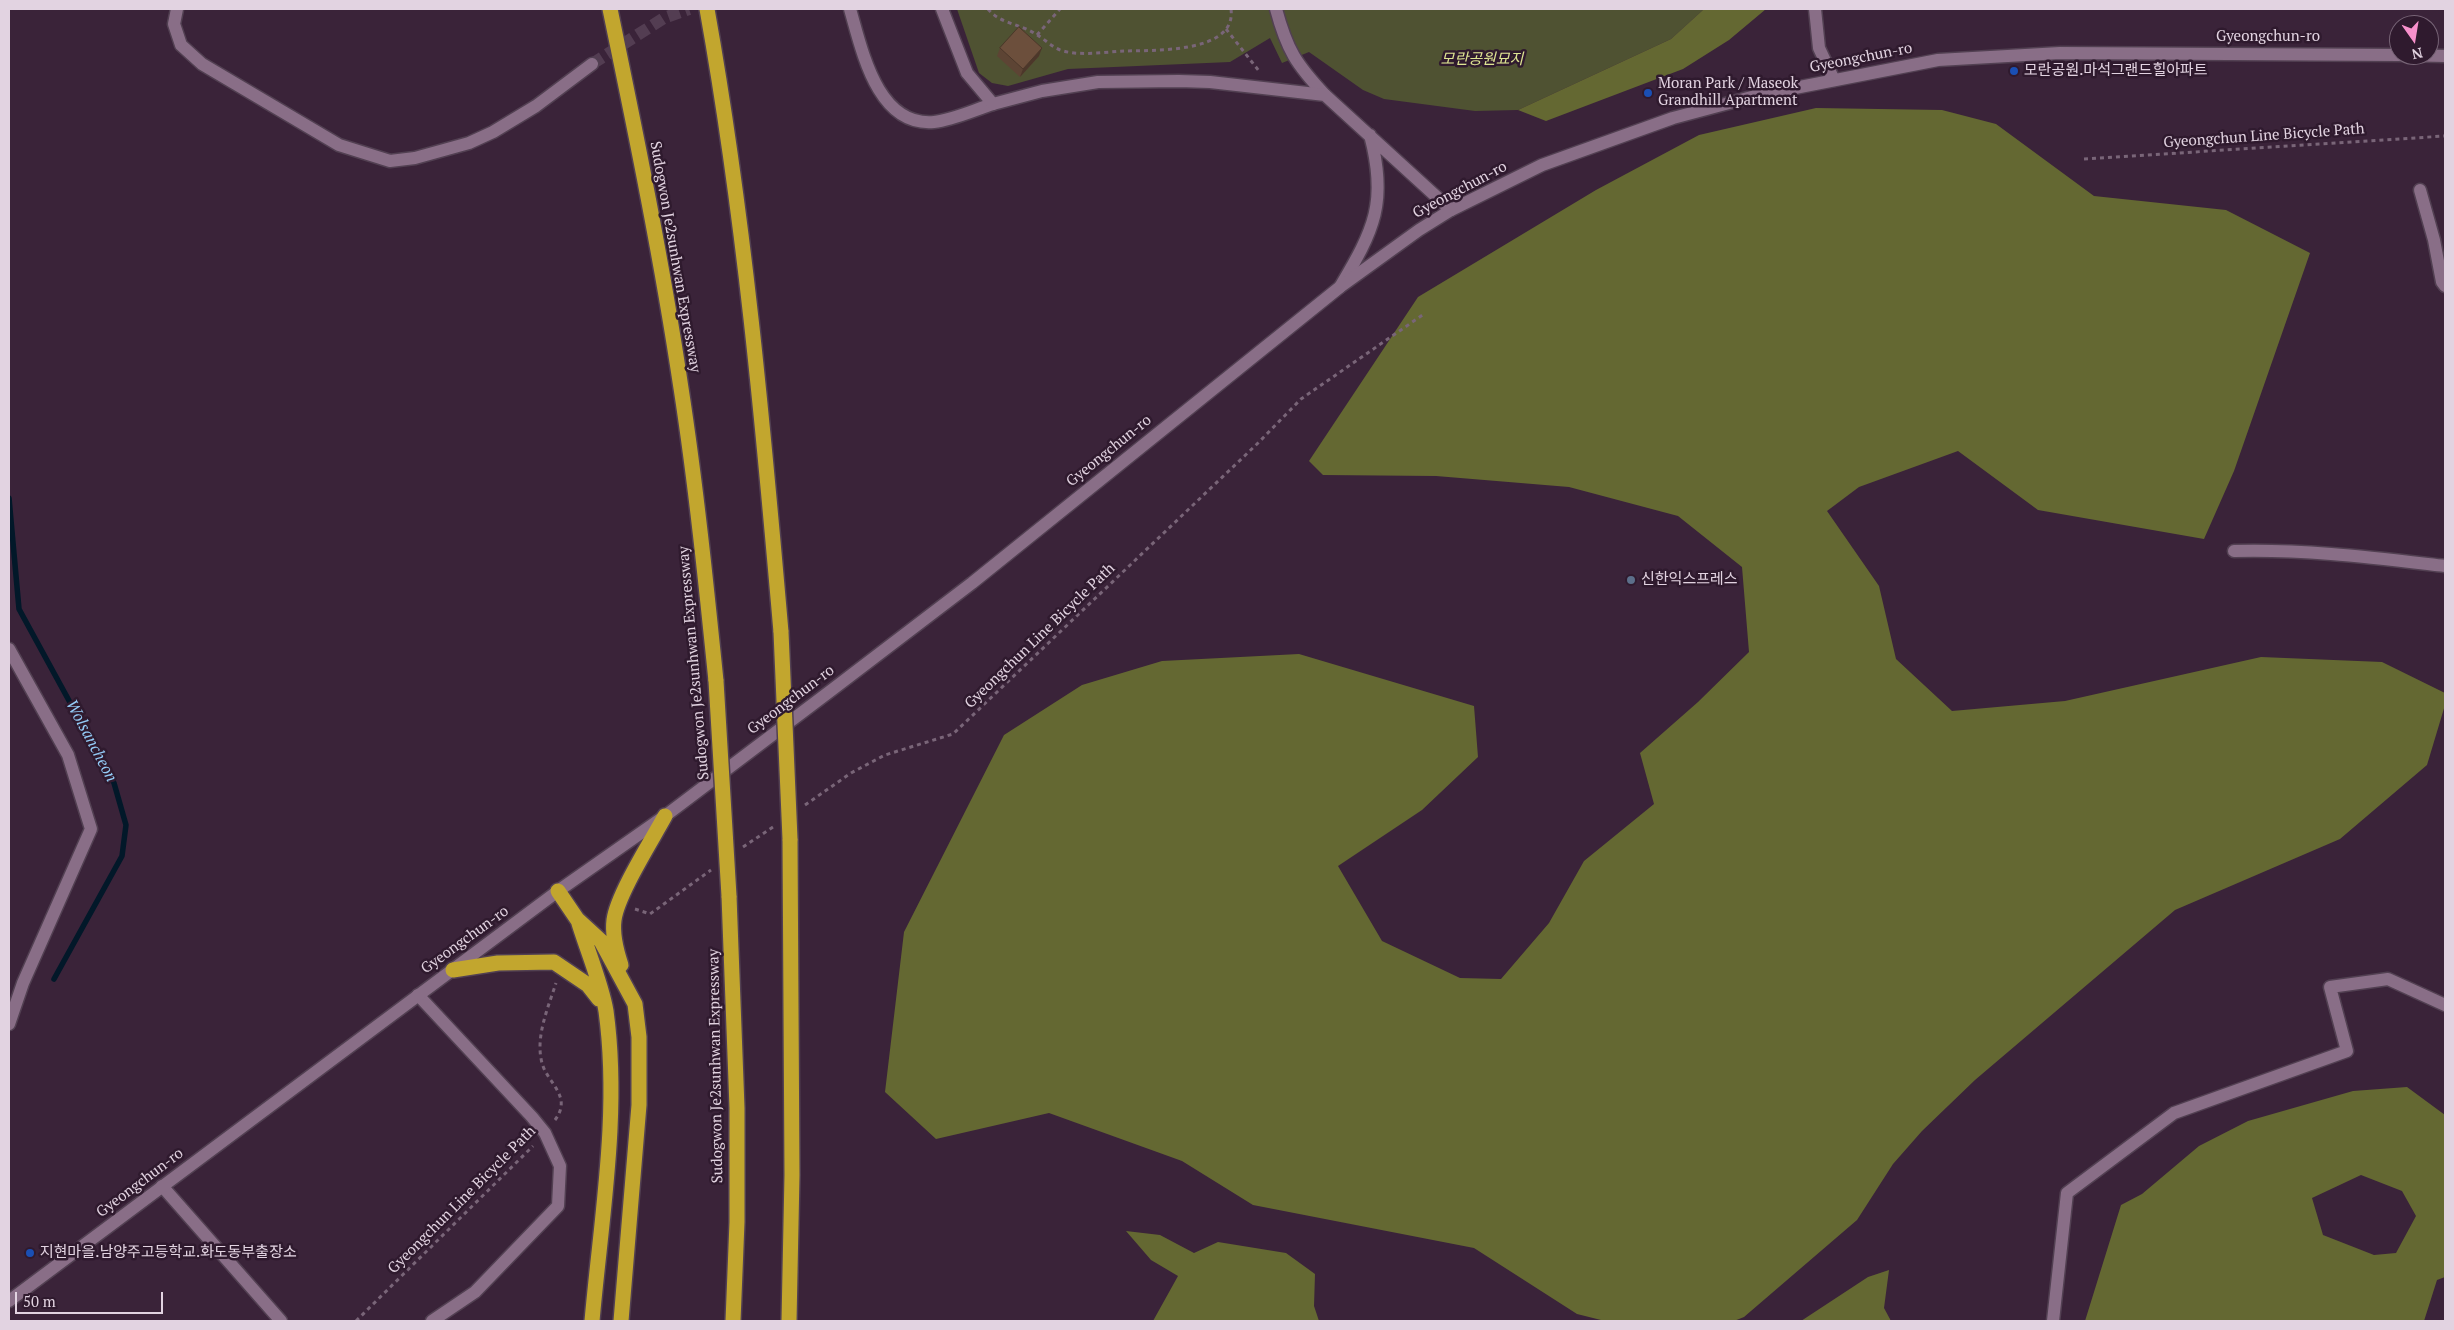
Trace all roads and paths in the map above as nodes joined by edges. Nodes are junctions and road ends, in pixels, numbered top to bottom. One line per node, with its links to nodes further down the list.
1 (177, 9): 14 (street)
2 (610, 9): 53 (highway, Sudogwon Je2sunhwan Expressway, bridge)
3 (707, 9): 54 (highway, bridge)
4 (850, 9): 18 (street)
5 (942, 9): 18 (street)
6 (988, 9): 12 (path)
7 (1060, 9): 12 (path)
8 (1230, 9): 11 (path)
9 (1276, 9): 17 (street)
10 (1815, 9): 15 (street)
11 (1226, 29): 12 (path); 16 (path)
12 (1037, 34)
13 (2389, 55): 15 (street, Gyeongchun-ro)
14 (592, 64)
15 (1834, 80): 23 (street, Gyeongchun-ro)
16 (1273, 90): 17 (street); 18 (street)
17 (1325, 95): 19 (street)
18 (993, 104)
19 (1370, 135): 23 (street); 24 (street)
20 (2445, 136): 21 (path, Gyeongchun Line Bicycle Path)
21 (2084, 159)
22 (2420, 190): 25 (street)
23 (1451, 210): 24 (street, Gyeongchun-ro)
24 (1340, 286): 31 (street, Gyeongchun-ro)
25 (2445, 286)
26 (1424, 314): 30 (path, Gyeongchun Line Bicycle Path)
27 (2234, 550): 28 (street)
28 (2445, 566)
29 (9, 649): 44 (street)
30 (797, 810)
31 (665, 816): 35 (street, Gyeongchun-ro); 41 (highway)
32 (774, 825): 33 (path)
33 (736, 853)
34 (712, 869): 36 (path)
35 (558, 891): 37 (highway); 38 (street, Gyeongchun-ro)
36 (635, 908)
37 (577, 919): 41 (highway); 43 (highway)
38 (453, 970): 40 (street, Gyeongchun-ro); 43 (highway)
39 (549, 977): 45 (path, Gyeongchun Line Bicycle Path)
40 (418, 995): 45 (street); 46 (street, Gyeongchun-ro)
41 (635, 1004): 52 (highway)
42 (2445, 1005): 55 (street)
43 (606, 1009): 51 (highway)
44 (9, 1024)
45 (545, 1133): 49 (path, Gyeongchun Line Bicycle Path); 50 (street)
46 (162, 1186): 47 (street, Gyeongchun-ro); 48 (street)
47 (9, 1301)
48 (281, 1321)
49 (356, 1321)
50 (432, 1321)
51 (592, 1321)
52 (621, 1321)
53 (733, 1321)
54 (789, 1321)
55 (2053, 1321)

